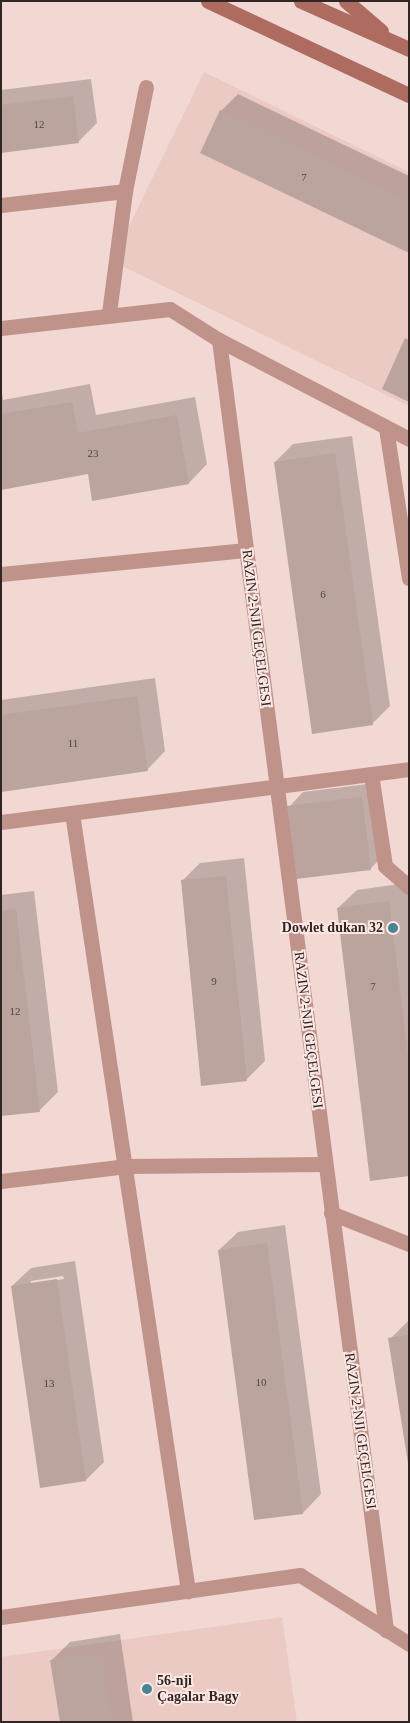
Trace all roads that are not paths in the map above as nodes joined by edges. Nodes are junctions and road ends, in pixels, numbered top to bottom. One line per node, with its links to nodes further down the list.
1 (208, 1): 7 (main road)
2 (301, 1): 4 (main road)
3 (346, 1): 4 (main road)
4 (391, 40): 5 (main road)
5 (409, 49)
6 (146, 87): 8 (street)
7 (409, 95)
8 (125, 191): 9 (street); 10 (street)
9 (1, 205)
10 (110, 313): 11 (street); 12 (street)
11 (1, 328)
12 (219, 340): 13 (street); 15 (street, RAZIN 2-NJI GEÇELGESI)
13 (386, 428): 14 (street); 17 (street)
14 (409, 439)
15 (246, 550): 16 (street); 20 (street, RAZIN 2-NJI GEÇELGESI)
16 (1, 574)
17 (409, 578)
18 (409, 769): 19 (street)
19 (371, 774): 20 (street); 23 (street)
20 (276, 787): 21 (street); 24 (street, RAZIN 2-NJI GEÇELGESI)
21 (72, 812): 22 (street); 25 (street)
22 (1, 822)
23 (409, 887)
24 (325, 1164): 25 (street); 27 (street, RAZIN 2-NJI GEÇELGESI)
25 (127, 1166): 26 (street); 29 (street)
26 (1, 1181)
27 (331, 1213): 28 (street); 31 (street, RAZIN 2-NJI GEÇELGESI)
28 (409, 1244)
29 (188, 1591): 30 (street); 31 (street)
30 (1, 1618)
31 (386, 1630): 32 (street)
32 (409, 1644)

